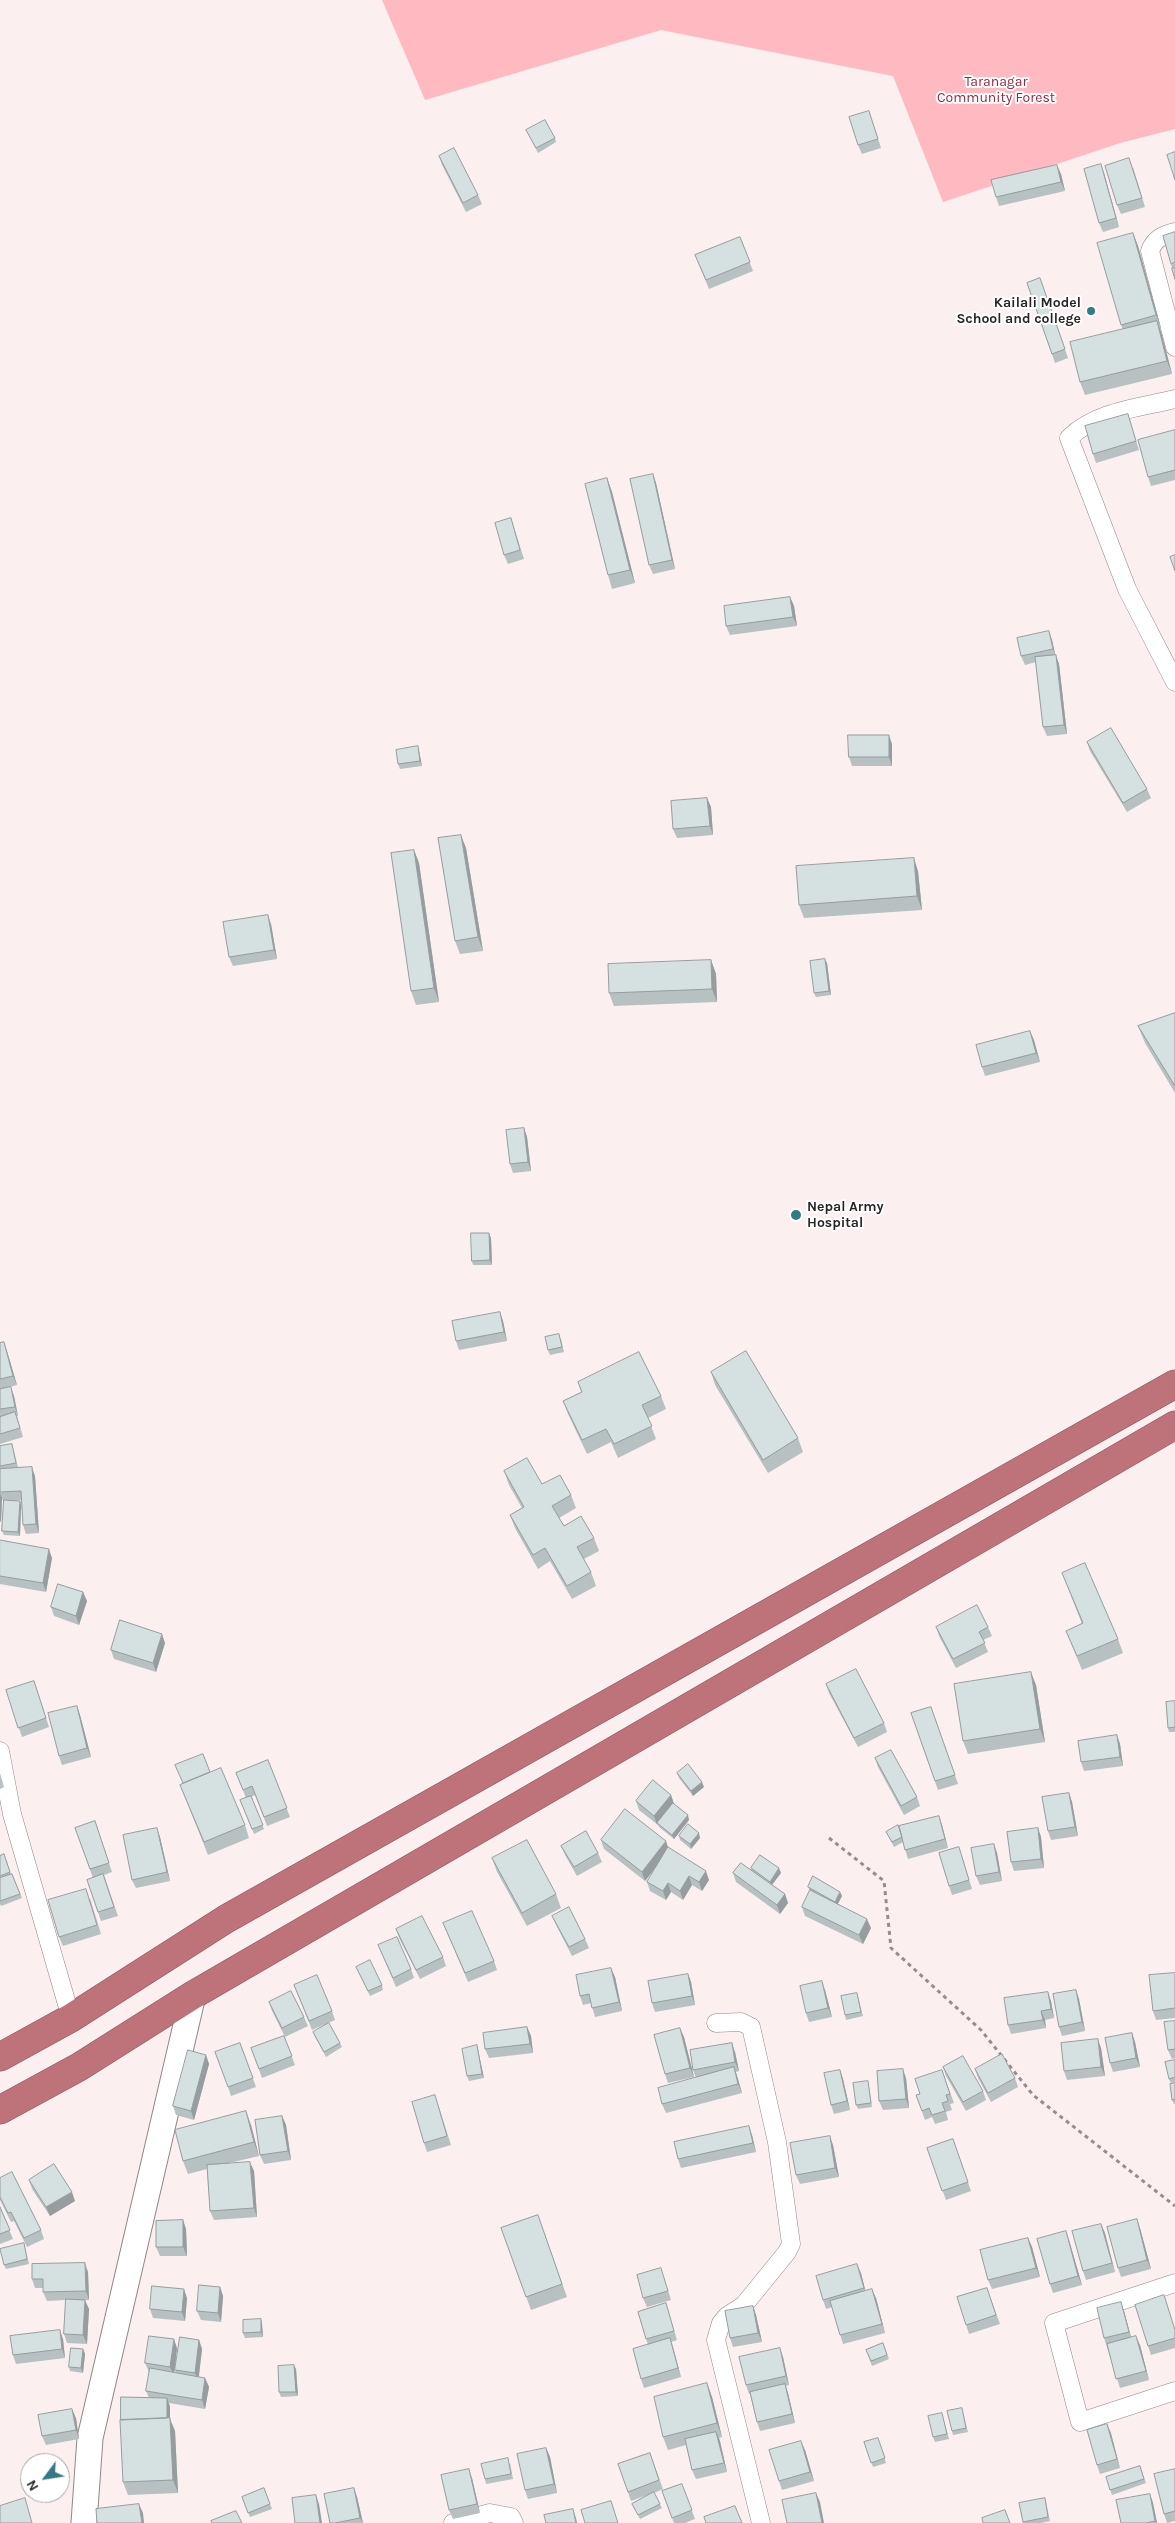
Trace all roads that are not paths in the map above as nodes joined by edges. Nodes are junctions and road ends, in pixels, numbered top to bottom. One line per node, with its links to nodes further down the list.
1 (1175, 232): 2 (street)
2 (1175, 347)
3 (1175, 399): 4 (street)
4 (1175, 682)
5 (1175, 1384): 10 (highway)
6 (1175, 1425): 9 (highway)
7 (0, 1751): 8 (street)
8 (6, 1816): 10 (street)
9 (193, 1995): 13 (highway); 16 (main road)
10 (71, 2018): 12 (highway)
11 (716, 2023): 19 (street)
12 (0, 2057)
13 (0, 2110)
14 (1175, 2283): 15 (street)
15 (1175, 2391)
16 (84, 2523)
17 (453, 2523): 18 (street)
18 (514, 2523)
19 (762, 2523)

